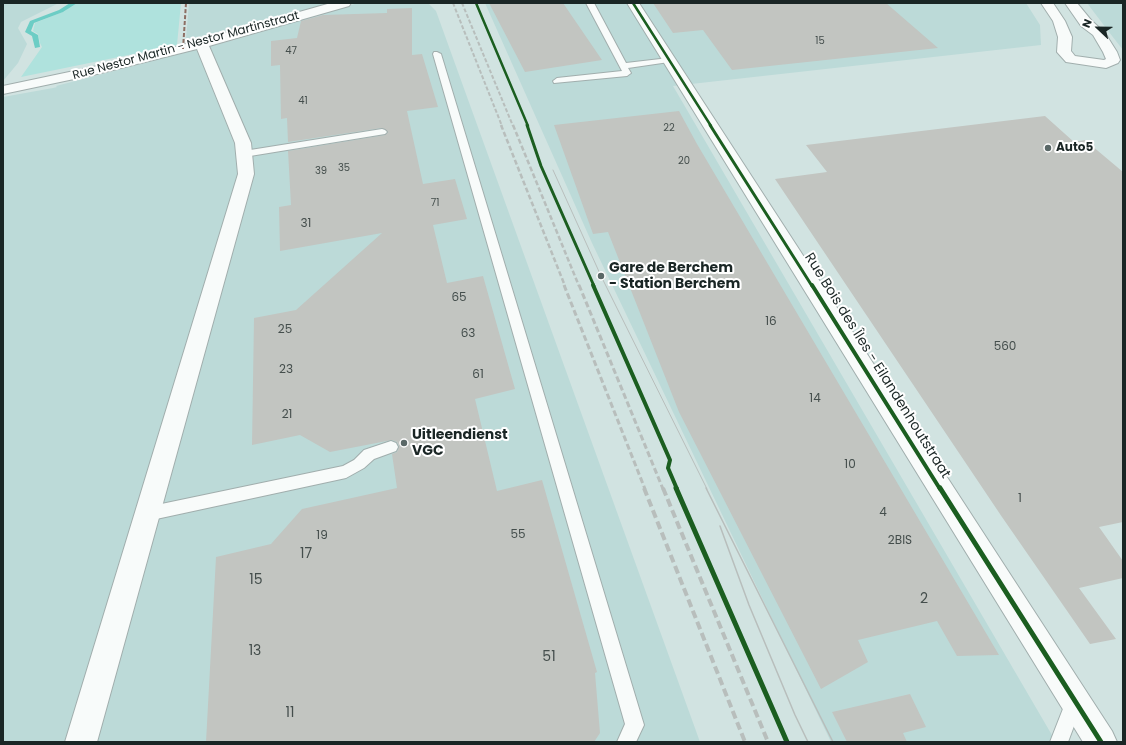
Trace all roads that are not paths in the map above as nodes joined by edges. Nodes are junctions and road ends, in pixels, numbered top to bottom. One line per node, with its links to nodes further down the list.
1 (345, 3): 6 (street, Rue Nestor Martin - Nestor Martinstraat)
2 (590, 3): 9 (lane)
3 (633, 3): 8 (street, Rue Bois des Îles - Eilandenhoutstraat)
4 (1047, 3): 5 (street)
5 (1071, 3)
6 (201, 44): 11 (street, Rue Nestor Martin - Nestor Martinstraat); 13 (street)
7 (437, 54): 18 (lane)
8 (669, 60): 9 (lane); 16 (street, Rue Bois des Îles - Eilandenhoutstraat)
9 (624, 66): 10 (lane)
10 (557, 80)
11 (3, 90)
12 (382, 132): 13 (lane)
13 (244, 154): 15 (street)
14 (391, 447): 15 (lane)
15 (147, 514): 17 (street)
16 (1075, 701): 19 (lane); 20 (street, Rue Bois des Îles - Eilandenhoutstraat)
17 (81, 742)
18 (626, 742)
19 (1059, 742)
20 (1101, 742)

